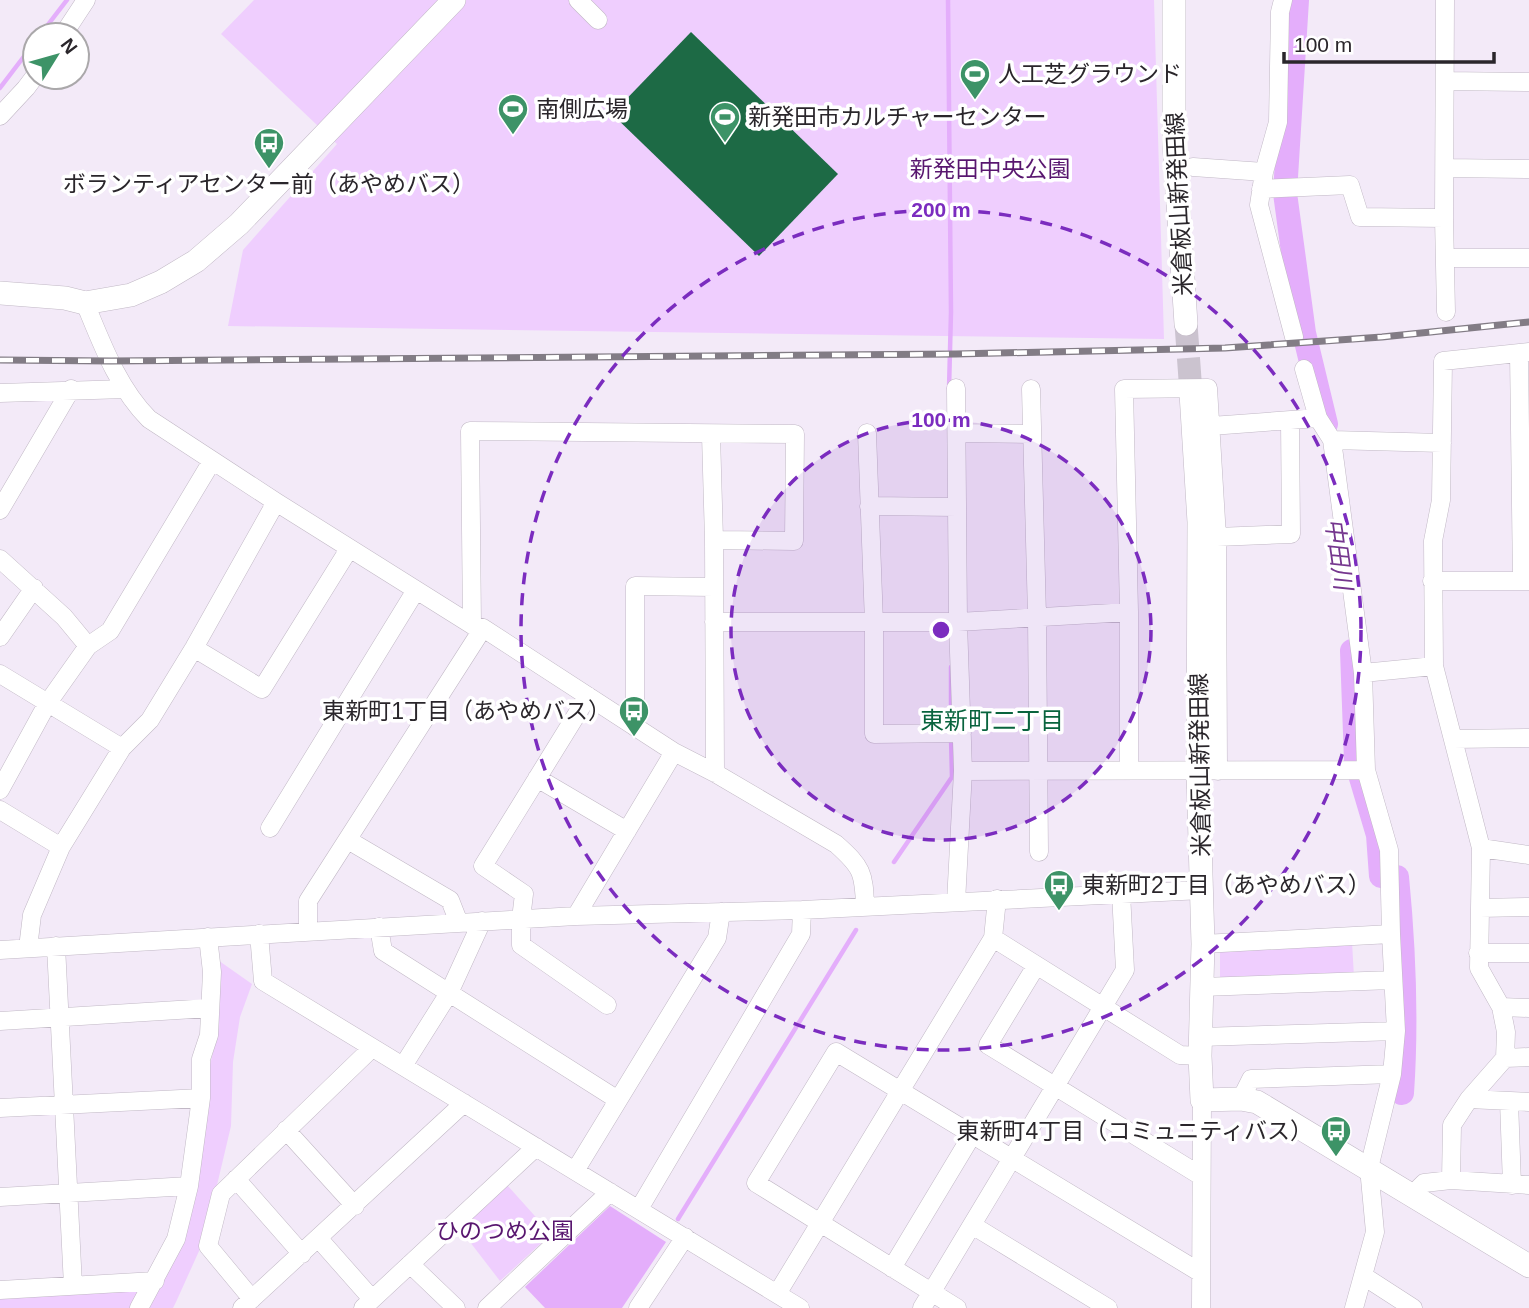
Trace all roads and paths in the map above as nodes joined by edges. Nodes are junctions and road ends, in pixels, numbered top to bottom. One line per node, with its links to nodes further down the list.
1 (86, 0): 8 (street)
2 (454, 0): 21 (main road)
3 (578, 0): 7 (street)
4 (1174, 0): 23 (main road, 米倉板山新発田線)
5 (1283, 0): 16 (street)
6 (1445, 0): 9 (street)
7 (598, 20)
8 (72, 21)
9 (1445, 81): 10 (street); 14 (street)
10 (1529, 82)
11 (23, 91): 12 (street)
12 (0, 116)
13 (1193, 167): 16 (street)
14 (1445, 168): 15 (street); 17 (street)
15 (1529, 169)
16 (1262, 180): 17 (street); 24 (street)
17 (1444, 218): 18 (street)
18 (1445, 258): 19 (street); 22 (street)
19 (1529, 258)
20 (0, 293): 21 (main road)
21 (85, 303): 29 (street)
22 (1446, 312)
23 (1186, 324)
24 (1294, 337)
25 (1524, 352): 41 (street); 52 (street)
26 (1304, 369): 33 (street)
27 (956, 388): 37 (street)
28 (71, 389): 29 (street); 31 (street); 46 (street)
29 (125, 389): 42 (street)
30 (1031, 389): 38 (street)
31 (0, 393)
32 (1191, 393): 80 (main road, 米倉板山新発田線)
33 (1318, 418): 34 (street); 40 (street)
34 (1290, 421): 35 (street); 47 (street)
35 (1212, 426): 47 (street); 56 (street)
36 (867, 433): 44 (street)
37 (957, 433): 38 (street); 45 (street)
38 (1032, 434): 57 (street)
39 (710, 435): 48 (street); 48 (street); 61 (street)
40 (1332, 440): 41 (street); 66 (street)
41 (1442, 443): 51 (street)
42 (212, 461): 43 (street); 63 (street)
43 (276, 502): 49 (street); 64 (street)
44 (869, 506): 45 (street); 60 (street)
45 (957, 507): 59 (street)
46 (0, 509)
47 (1217, 537): 80 (street)
48 (714, 540): 53 (street)
49 (349, 549): 55 (street); 64 (street)
50 (0, 559): 54 (street)
51 (1432, 581): 52 (street); 65 (street)
52 (1525, 581)
53 (714, 587): 58 (street); 70 (street)
54 (34, 589): 62 (street); 63 (street)
55 (416, 590): 61 (street); 85 (street)
56 (1129, 612): 57 (street); 79 (street)
57 (1037, 617): 59 (street); 76 (street)
58 (713, 622): 60 (street); 81 (street)
59 (958, 622): 60 (street); 71 (street)
60 (874, 623): 71 (street)
61 (478, 626): 68 (street); 87 (street)
62 (0, 637)
63 (88, 646): 69 (street)
64 (194, 648): 74 (street)
65 (1434, 666): 66 (street); 72 (street)
66 (1363, 673): 77 (street)
67 (0, 674): 69 (street)
68 (588, 696): 70 (street); 82 (street)
69 (47, 704): 74 (street); 83 (street)
70 (635, 727): 75 (street)
71 (962, 733): 78 (street)
72 (1452, 738): 73 (street); 89 (street)
73 (1529, 738)
74 (122, 748): 88 (street)
75 (674, 752): 81 (street); 86 (street)
76 (1038, 770): 78 (street); 79 (street); 90 (street)
77 (1366, 770): 80 (street); 108 (street)
78 (963, 771): 95 (street)
79 (1129, 771): 80 (street)
80 (1208, 771): 92 (main road, 米倉板山新発田線)
81 (715, 773): 96 (street)
82 (537, 778): 86 (street); 102 (street)
83 (0, 790)
84 (0, 810): 88 (street)
85 (270, 828)
86 (627, 831): 101 (street)
87 (348, 840): 104 (street); 106 (street)
88 (61, 847): 113 (street)
89 (1482, 848): 91 (street); 98 (street)
90 (1039, 852)
91 (1529, 855)
92 (1202, 890): 93 (street); 111 (main road, 米倉板山新発田線)
93 (1121, 893): 94 (street); 124 (street)
94 (998, 899): 95 (street); 110 (street)
95 (956, 902): 96 (street)
96 (865, 906): 99 (street)
97 (1529, 907): 98 (street)
98 (1480, 908): 115 (street)
99 (802, 910): 100 (street); 163 (street)
100 (721, 912): 101 (street); 140 (street)
101 (576, 916): 102 (street)
102 (521, 919): 103 (street); 121 (street)
103 (482, 921): 104 (street); 120 (street)
104 (459, 923): 105 (street)
105 (379, 927): 106 (street); 120 (street)
106 (308, 932): 107 (street)
107 (259, 934): 109 (street); 130 (street)
108 (1391, 934): 111 (street); 118 (street)
109 (208, 937): 112 (street); 123 (street)
110 (993, 938): 117 (street); 136 (street)
111 (1203, 944): 119 (main road, 米倉板山新発田線)
112 (56, 946): 113 (street); 126 (street)
113 (28, 948): 114 (street)
114 (0, 950)
115 (1478, 953): 116 (street); 122 (street)
116 (1529, 953)
117 (1036, 966): 124 (street); 135 (street)
118 (1392, 980): 119 (street); 128 (street)
119 (1202, 987): 129 (main road, 米倉板山新発田線)
120 (449, 993): 133 (street); 140 (street)
121 (607, 1005)
122 (1501, 1007): 125 (street); 132 (street)
123 (210, 1008): 126 (street); 137 (street)
124 (1104, 1008): 129 (street); 135 (street)
125 (1529, 1008)
126 (60, 1017): 127 (street); 145 (street)
127 (0, 1021)
128 (1396, 1031): 129 (street); 134 (street)
129 (1200, 1046): 141 (main road, 米倉板山新発田線)
130 (372, 1048): 133 (street); 147 (street)
131 (1529, 1057): 132 (street)
132 (1505, 1058): 139 (street)
133 (403, 1066): 144 (street)
134 (1392, 1074): 138 (street); 151 (street)
135 (1056, 1086): 150 (street); 153 (street)
136 (901, 1091): 148 (street); 164 (street); 164 (street)
137 (201, 1098): 145 (street); 157 (street)
138 (1241, 1099): 141 (main road); 151 (main road)
139 (1468, 1099): 142 (street); 155 (street)
140 (618, 1100): 152 (street)
141 (1202, 1100): 153 (street)
142 (1510, 1101): 143 (street); 156 (street)
143 (1529, 1102)
144 (464, 1103): 149 (street); 162 (street)
145 (65, 1105): 146 (street); 159 (street)
146 (0, 1108)
147 (286, 1130): 154 (street); 162 (street)
148 (972, 1135): 150 (street); 171 (street)
149 (536, 1147): 152 (street); 169 (street)
150 (1013, 1159): 165 (street); 172 (street)
151 (1369, 1168): 160 (main road); 173 (street)
152 (575, 1171): 158 (street)
153 (1201, 1176): 172 (street)
154 (236, 1179): 168 (street); 179 (street)
155 (1451, 1180): 156 (street); 160 (street)
156 (1520, 1185)
157 (189, 1186): 159 (street); 174 (street)
158 (610, 1192): 163 (street); 184 (street)
159 (69, 1193): 161 (street); 175 (street)
160 (1412, 1195): 170 (main road)
161 (0, 1197)
162 (355, 1206): 167 (street)
163 (639, 1209): 166 (street)
164 (820, 1223): 171 (street); 177 (street)
165 (972, 1225): 178 (street); 187 (street)
166 (685, 1237): 177 (street); 181 (street)
167 (319, 1239): 168 (street); 180 (street)
168 (302, 1254): 179 (street)
169 (410, 1264): 180 (street); 183 (street)
170 (1529, 1266)
171 (892, 1268): 178 (street)
172 (1201, 1273): 188 (street)
173 (1364, 1277): 189 (street); 190 (street)
174 (155, 1281): 175 (street); 182 (street)
175 (73, 1286): 176 (street)
176 (0, 1290)
177 (777, 1294): 185 (street)
178 (927, 1300): 186 (street)
179 (247, 1303)
180 (368, 1304)
181 (641, 1307)
182 (139, 1308)
183 (456, 1308)
184 (487, 1308)
185 (800, 1308)
186 (957, 1308)
187 (1108, 1308)
188 (1201, 1308)
189 (1354, 1308)
190 (1413, 1308)

